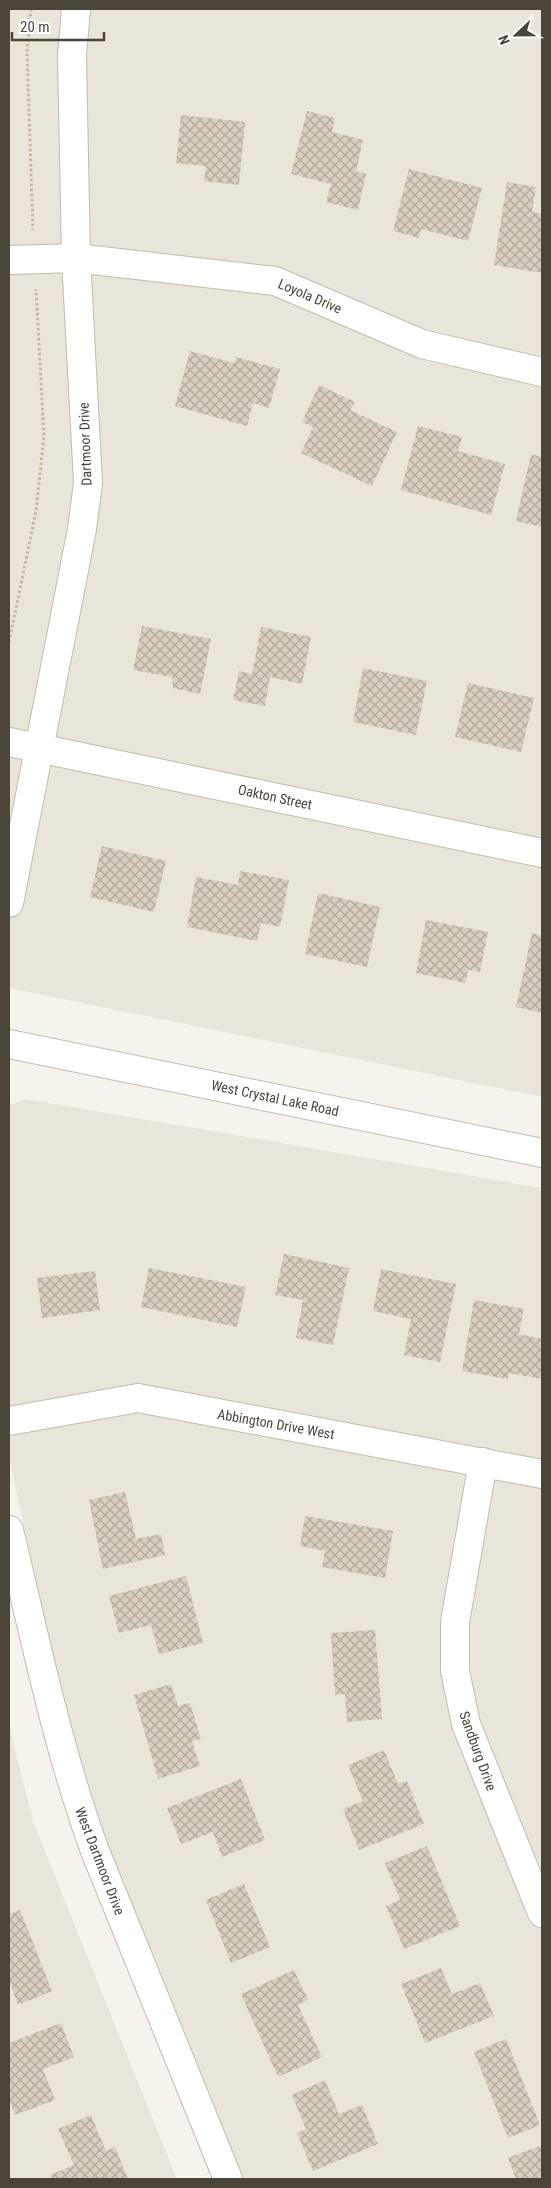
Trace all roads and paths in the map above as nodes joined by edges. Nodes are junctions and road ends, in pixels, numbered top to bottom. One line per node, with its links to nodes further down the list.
1 (31, 9): 4 (path)
2 (76, 9): 3 (street, Dartmoor Drive)
3 (76, 258): 4 (street, Loyola Drive); 5 (street, Loyola Drive); 8 (street, Dartmoor Drive)
4 (22, 260): 6 (path)
5 (542, 372)
6 (9, 642)
7 (9, 742): 8 (street, Oakton Street)
8 (39, 749): 9 (street, Oakton Street); 10 (street, Dartmoor Drive)
9 (542, 853)
10 (9, 903)
11 (9, 1044): 12 (street, West Crystal Lake Road)
12 (542, 1153)
13 (9, 1422): 14 (street, Abbington Drive West)
14 (483, 1462): 15 (street, Abbington Drive West); 17 (street, Sandburg Drive)
15 (542, 1474)
16 (9, 1530): 18 (street, West Dartmoor Drive)
17 (542, 1913)
18 (228, 2179)

